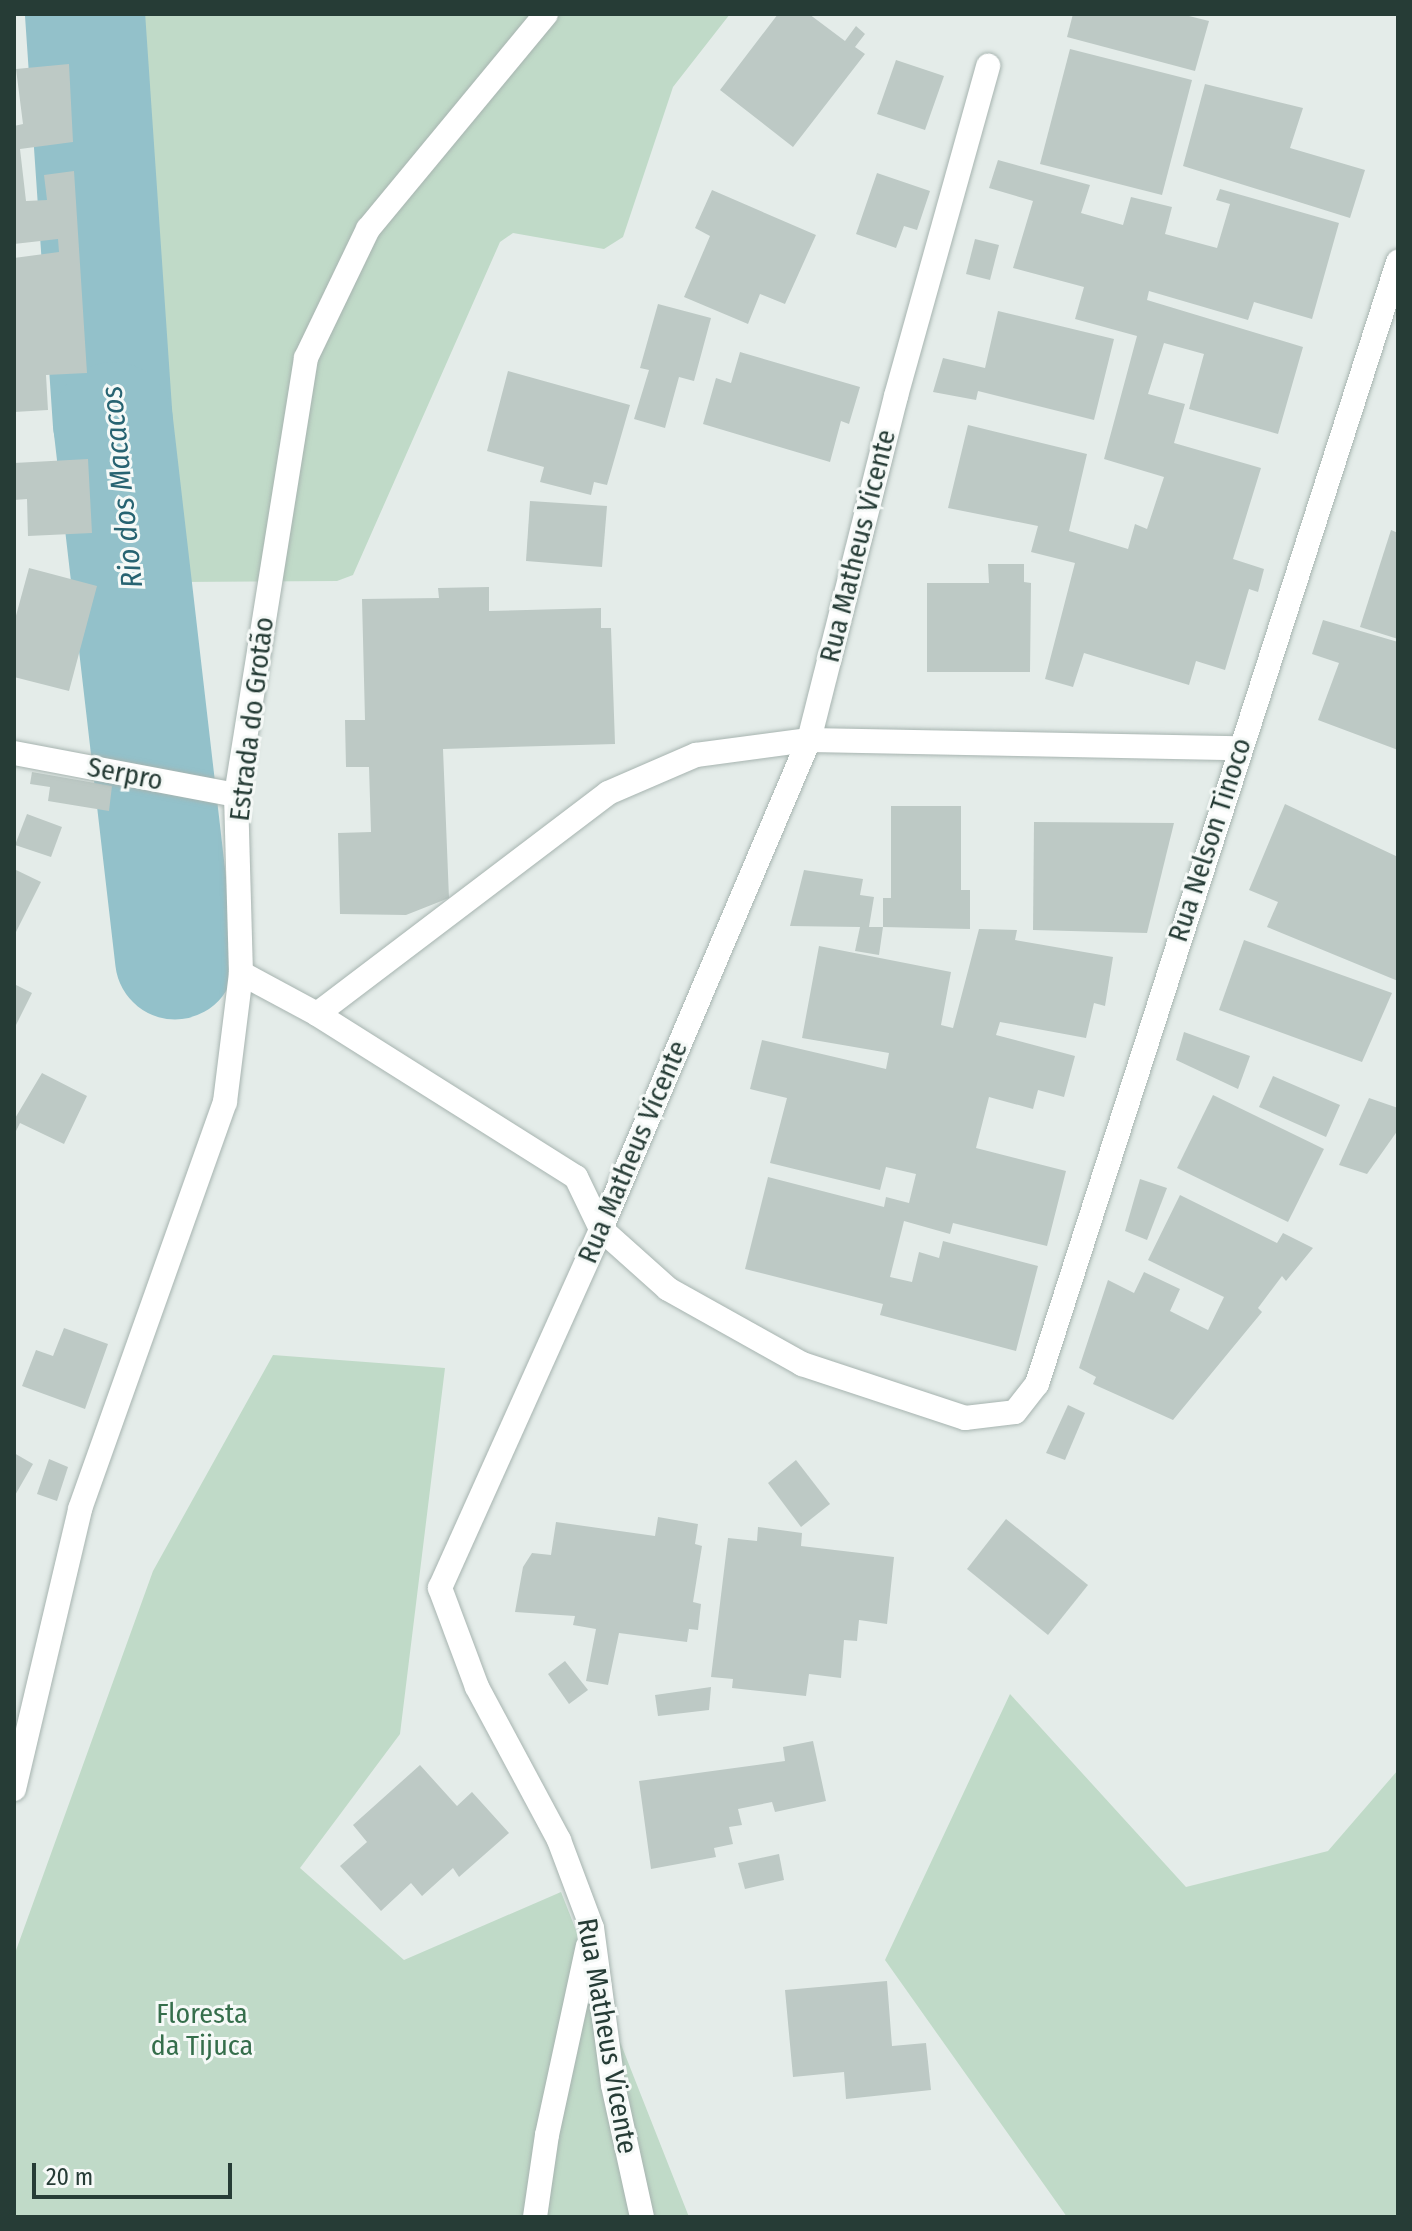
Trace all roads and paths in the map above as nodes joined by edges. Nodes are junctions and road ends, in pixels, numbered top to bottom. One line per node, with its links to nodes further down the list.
1 (546, 14): 7 (street, Estrada do Grotão)
2 (988, 66): 4 (street, Rua Matheus Vicente)
3 (1398, 262): 5 (street, Rua Nelson Tinoco)
4 (809, 740): 5 (street); 9 (street); 10 (street, Rua Matheus Vicente)
5 (1239, 748): 10 (street, Rua Nelson Tinoco)
6 (14, 753): 7 (street, Serpro)
7 (236, 795): 8 (street, Estrada do Grotão)
8 (241, 973): 9 (street); 11 (street, Estrada do Grotão)
9 (317, 1014): 10 (street)
10 (601, 1229): 12 (street, Rua Matheus Vicente)
11 (14, 1789)
12 (592, 1928): 13 (street); 14 (street, Rua Matheus Vicente)
13 (535, 2217)
14 (642, 2217)

